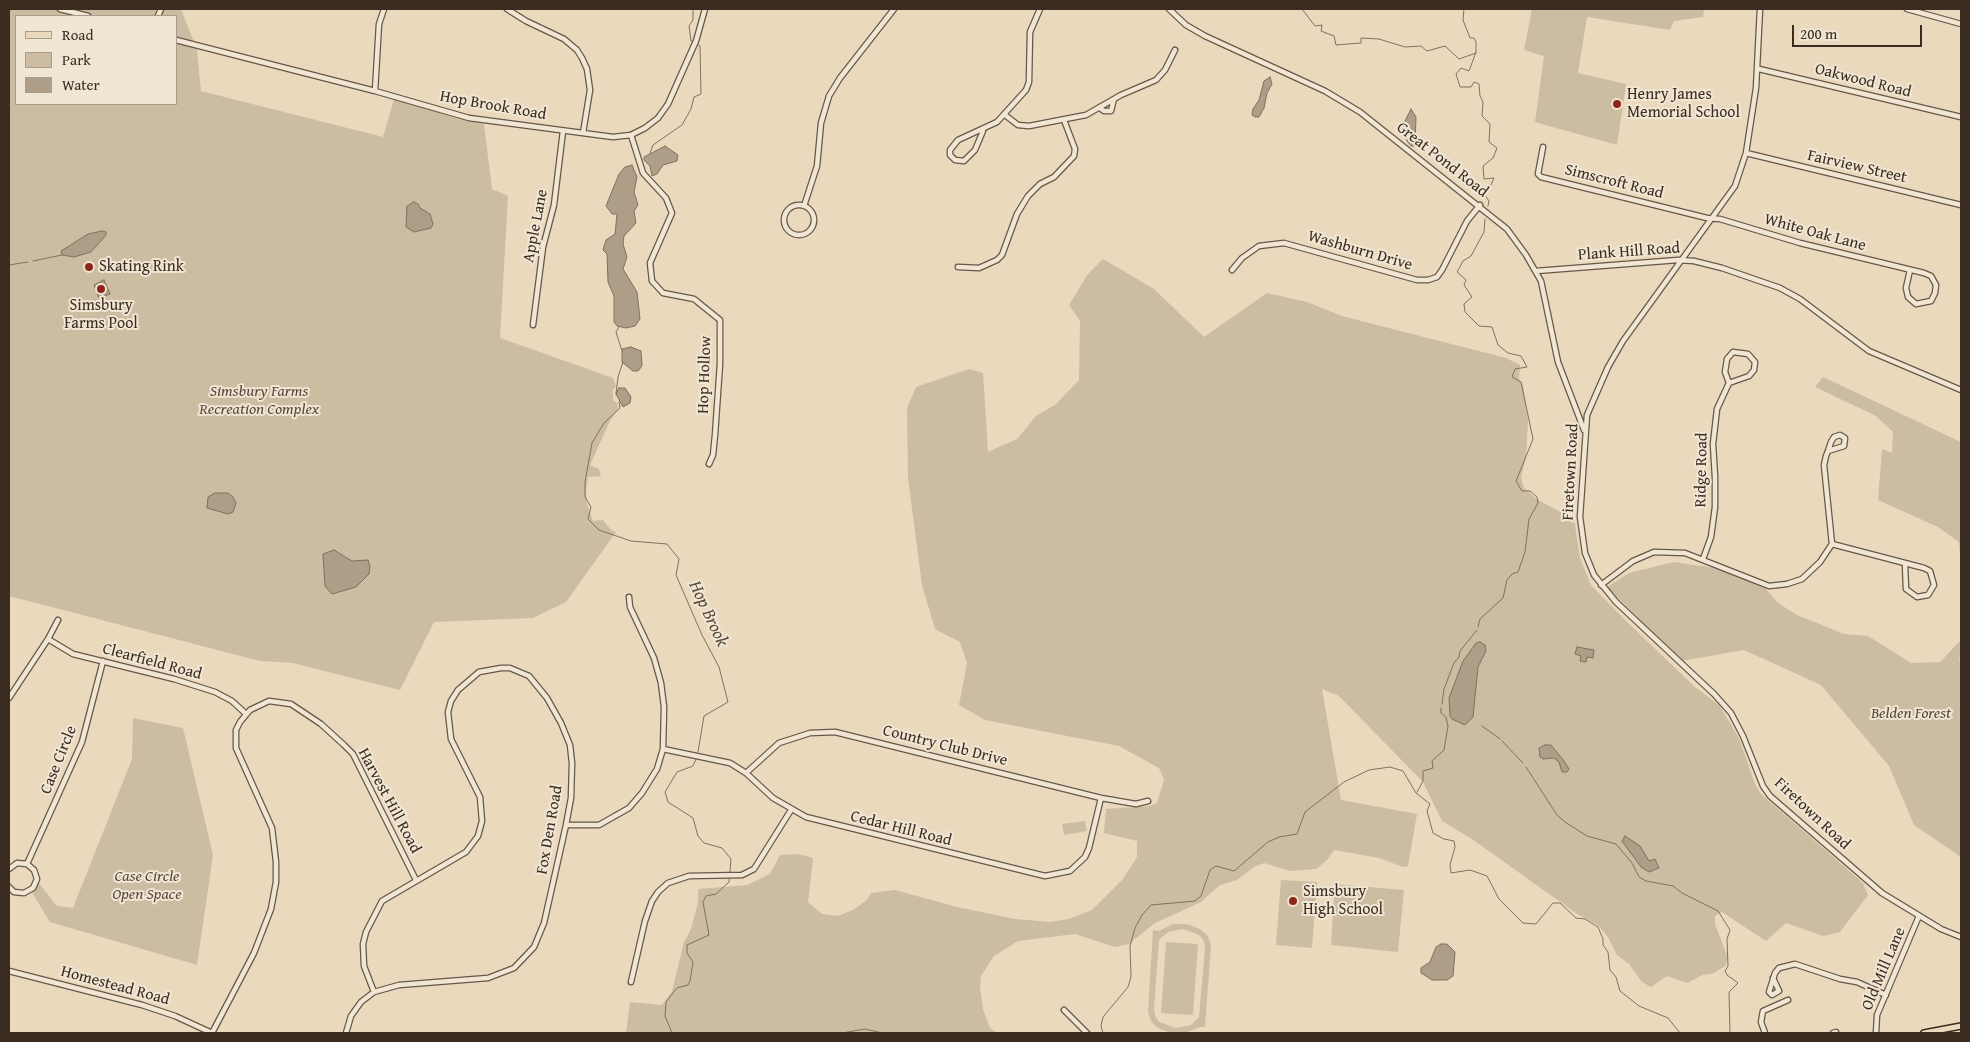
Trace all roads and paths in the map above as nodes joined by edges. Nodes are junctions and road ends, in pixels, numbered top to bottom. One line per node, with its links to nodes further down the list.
1 (60, 9): 10 (street)
2 (384, 9): 15 (street)
3 (507, 9): 23 (street)
4 (706, 9): 24 (street, Hop Brook Road)
5 (894, 9): 29 (street)
6 (1040, 9): 18 (street)
7 (1169, 9): 27 (street, Great Pond Road)
8 (1760, 9): 14 (street, Firetown Road)
9 (1907, 9): 11 (street)
10 (84, 15)
11 (1961, 24)
12 (178, 41): 15 (street, Hop Brook Road)
13 (1176, 50): 16 (street)
14 (1759, 69): 19 (street, Oakwood Road); 26 (street, Firetown Road)
15 (375, 90): 21 (street, Hop Brook Road)
16 (1114, 99): 17 (street); 17 (street)
17 (1100, 108): 20 (street)
18 (1005, 115): 20 (street); 22 (street)
19 (1961, 117)
20 (1064, 120): 32 (street)
21 (563, 131): 23 (street, Hop Brook Road); 36 (street, Apple Lane)
22 (982, 131): 22 (street)
23 (583, 133): 24 (street, Hop Brook Road)
24 (631, 135): 41 (street, Hop Hollow)
25 (1544, 146): 30 (street, Simscroft Road)
26 (1746, 153): 28 (street, Fairview Street); 30 (street, Firetown Road)
27 (1480, 205): 33 (street, Washburn Drive); 35 (street, Great Pond Road)
28 (1961, 205)
29 (804, 206): 29 (street)
30 (1713, 218): 31 (street, Firetown Road); 34 (street, White Oak Lane)
31 (1683, 260): 35 (street, Plank Hill Road); 38 (street, Plank Hill Road); 39 (street, Firetown Road)
32 (958, 268)
33 (1232, 270)
34 (1910, 270): 34 (street, White Oak Lane)
35 (1536, 271): 39 (street, Great Pond Road)
36 (533, 325)
37 (1729, 383): 37 (street, Ridge Road); 43 (street, Ridge Road)
38 (1961, 390)
39 (1585, 431): 45 (street, Firetown Road)
40 (1828, 451): 42 (street)
41 (709, 464)
42 (1832, 544): 43 (street); 44 (street)
43 (1703, 559): 45 (street)
44 (1905, 564): 44 (street)
45 (1601, 585): 62 (street, Firetown Road)
46 (628, 596): 52 (street)
47 (58, 620): 48 (street)
48 (48, 639): 49 (street, Clearfield Road); 50 (street)
49 (103, 662): 51 (street, Clearfield Road); 58 (street, Case Circle)
50 (9, 698)
51 (245, 714): 60 (street, Harvest Hill Road); 72 (street)
52 (663, 749): 53 (street, Cedar Hill Road); 57 (street)
53 (746, 773): 54 (street, Country Club Drive); 56 (street, Cedar Hill Road)
54 (1101, 798): 55 (street, Country Club Drive); 56 (street, Cedar Hill Road)
55 (1148, 801)
56 (791, 810): 66 (street)
57 (566, 825): 60 (street, Fox Den Road); 67 (street, Fox Den Road)
58 (27, 864): 59 (street); 61 (street)
59 (9, 869)
60 (416, 880): 67 (street, Fox Den Road)
61 (9, 887)
62 (1919, 916): 63 (street, Firetown Road); 68 (street, Old Mill Lane)
63 (1961, 938)
64 (9, 971): 72 (street, Homestead Road)
65 (1773, 978): 68 (street)
66 (631, 982)
67 (374, 992): 73 (street, Fox Den Road)
68 (1886, 995): 76 (street, Old Mill Lane)
69 (1788, 1000): 75 (street)
70 (1064, 1010): 74 (street)
71 (1961, 1026): 77 (main road)
72 (212, 1033)
73 (346, 1033)
74 (1088, 1033)
75 (1764, 1033)
76 (1876, 1033)
77 (1924, 1033)

